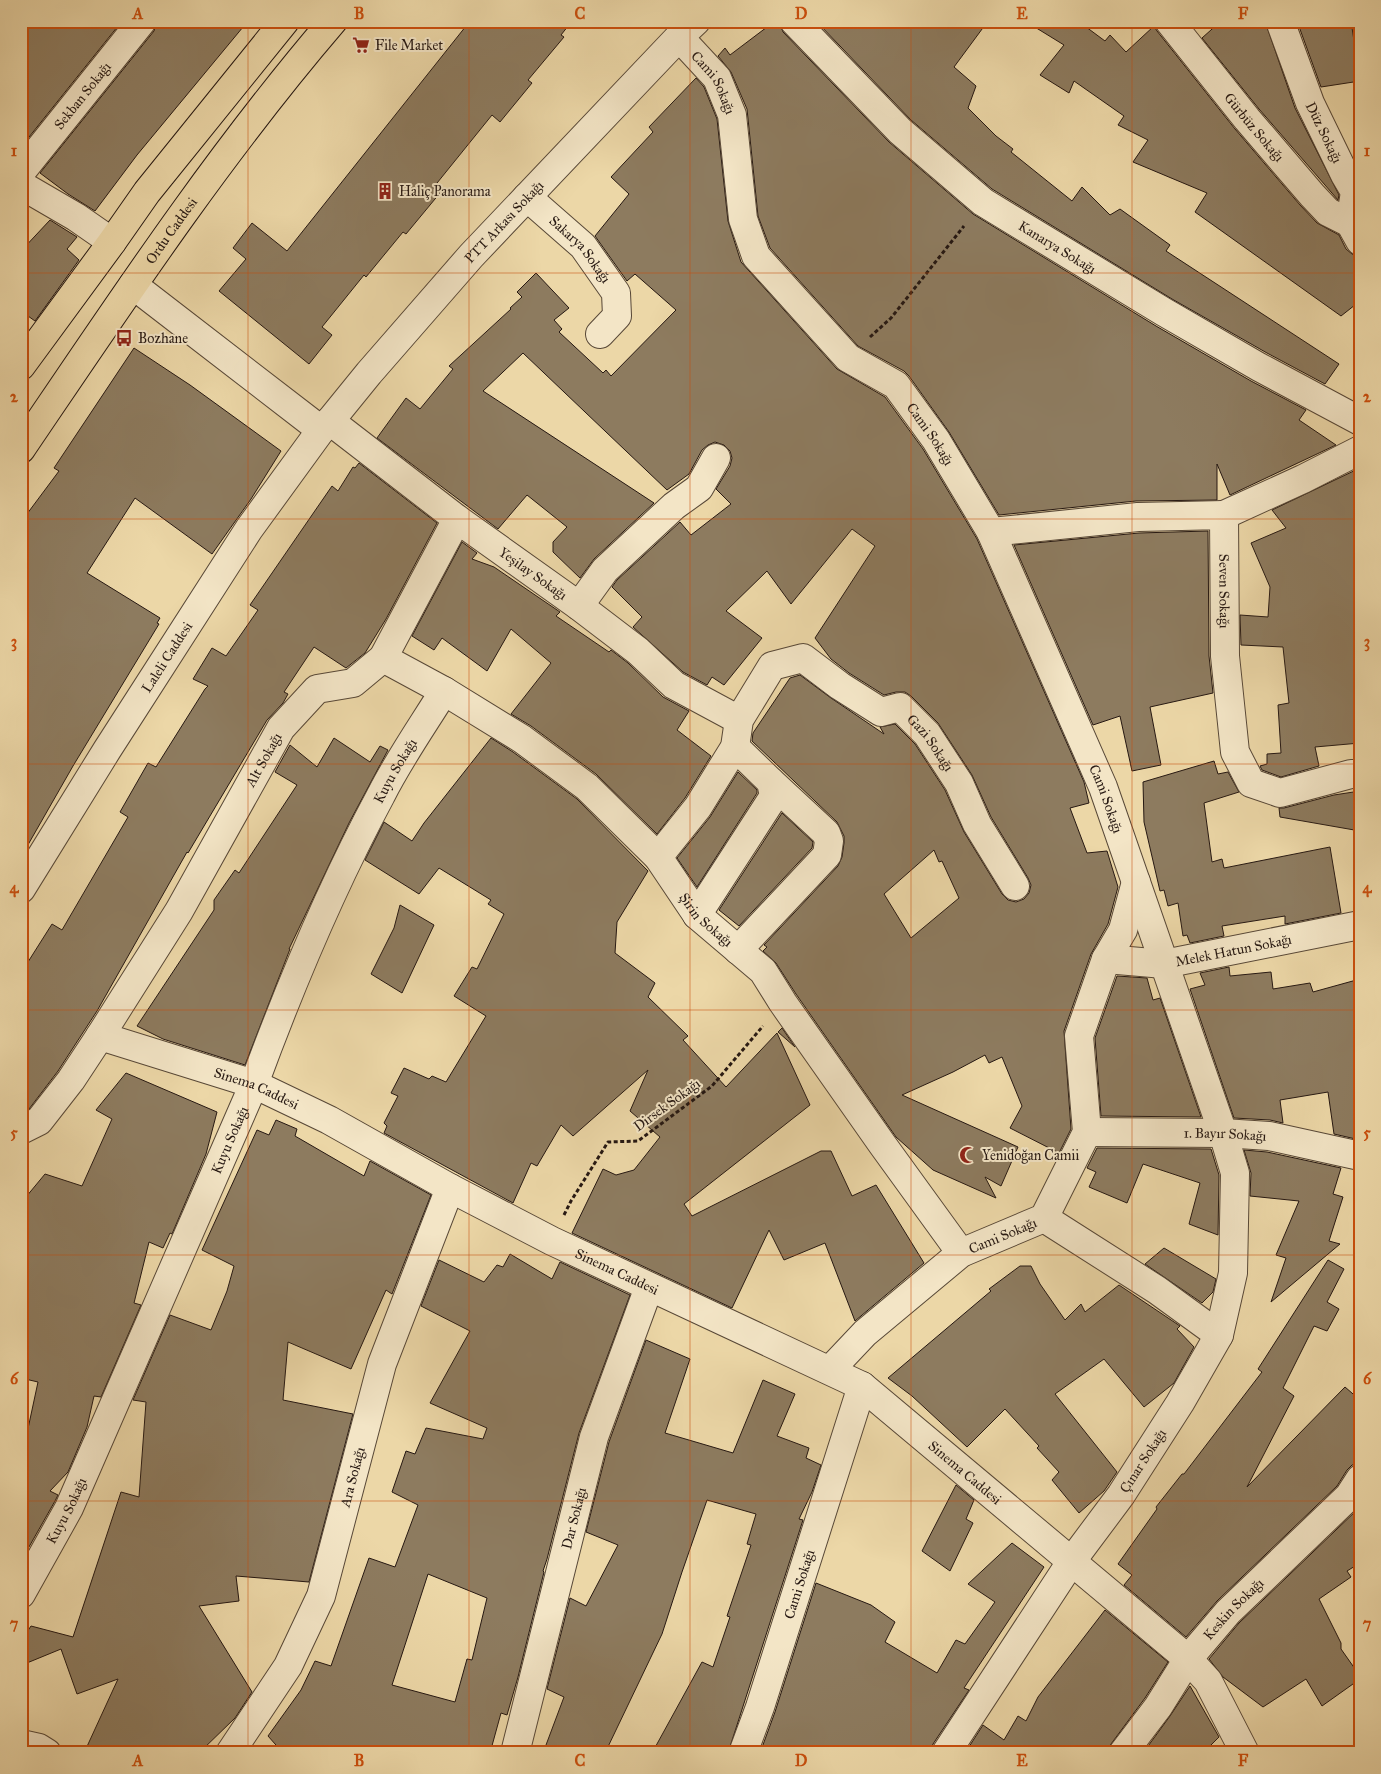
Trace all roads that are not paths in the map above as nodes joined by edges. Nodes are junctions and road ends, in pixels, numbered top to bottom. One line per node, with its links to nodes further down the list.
1 (142, 21): 8 (street, Sekban Sokağı)
2 (286, 21): 12 (main road)
3 (333, 21): 13 (main road, Ordu Caddesi)
4 (794, 21): 16 (street, Kanarya Sokağı)
5 (1169, 21): 11 (street, Gürbüz Sokağı)
6 (1280, 21): 11 (street, Düz Sokağı)
7 (687, 29): 10 (street, PTT Arkası Sokağı); 23 (street, Cami Sokağı)
8 (21, 172)
9 (21, 185): 12 (street)
10 (528, 197): 14 (street, Sakarya Sokağı); 17 (street, PTT Arkası Sokağı)
11 (1355, 232)
12 (112, 242): 15 (main road)
13 (133, 285): 17 (street, Yeşilay Sokağı); 18 (main road, Ordu Caddesi)
14 (600, 334)
15 (22, 364)
16 (1360, 421)
17 (325, 426): 22 (street, Yeşilay Sokağı); 34 (street, Laleli Caddesi)
18 (21, 449)
19 (1360, 450): 21 (street)
20 (716, 458): 24 (street)
21 (1224, 515): 23 (street); 29 (street, Seven Sokağı)
22 (457, 519): 24 (street, Yeşilay Sokağı); 25 (street, Alt Sokağı)
23 (991, 532): 32 (street, Cami Sokağı)
24 (579, 606): 27 (street, Yeşilay Sokağı)
25 (383, 658): 26 (street, Şirin Sokağı); 40 (street, Alt Sokağı)
26 (444, 691): 31 (street, Şirin Sokağı); 41 (street, Kuyu Sokağı)
27 (739, 720): 28 (street); 33 (street, Gazi Sokağı)
28 (735, 747): 30 (street); 31 (street)
29 (1360, 774)
30 (771, 782): 35 (street); 37 (street)
31 (658, 857): 35 (street, Şirin Sokağı)
32 (1136, 882): 38 (street); 39 (street, Cami Sokağı)
33 (1015, 886)
34 (21, 890)
35 (697, 914): 37 (street, Şirin Sokağı)
36 (1360, 925): 39 (street, Melek Hatun Sokağı)
37 (738, 950): 48 (street, Şirin Sokağı)
38 (1106, 959): 39 (street, Melek Hatun Sokağı); 43 (street)
39 (1164, 964): 44 (street, Cami Sokağı)
40 (100, 1036): 41 (street, Sinema Caddesi); 42 (street)
41 (254, 1084): 46 (street, Sinema Caddesi); 55 (street, Kuyu Sokağı)
42 (21, 1130)
43 (1087, 1132): 44 (street, 1. Bayır Sokağı); 47 (street, Cami Sokağı)
44 (1223, 1133): 45 (street, 1. Bayır Sokağı); 50 (street, Çınar Sokağı)
45 (1360, 1156)
46 (450, 1188): 49 (street, Sinema Caddesi); 59 (street, Ara Sokağı)
47 (1044, 1218): 48 (street, Cami Sokağı); 50 (street)
48 (961, 1252): 51 (street, Cami Sokağı)
49 (649, 1287): 51 (street, Sinema Caddesi); 60 (street, Dar Sokağı)
50 (1219, 1336): 54 (street, Çınar Sokağı)
51 (830, 1370): 52 (street, Sinema Caddesi)
52 (862, 1386): 54 (street, Sinema Caddesi); 61 (street, Cami Sokağı)
53 (1356, 1492): 56 (street, Keskin Sokağı)
54 (1071, 1562): 56 (street, Sinema Caddesi); 62 (street, Çınar Sokağı)
55 (21, 1594)
56 (1188, 1659): 63 (street, Keskin Sokağı); 64 (street, Sinema Caddesi)
57 (21, 1744): 58 (street)
58 (47, 1753)
59 (230, 1753)
60 (515, 1753)
61 (743, 1753)
62 (946, 1753)
63 (1123, 1753)
64 (1244, 1753)

